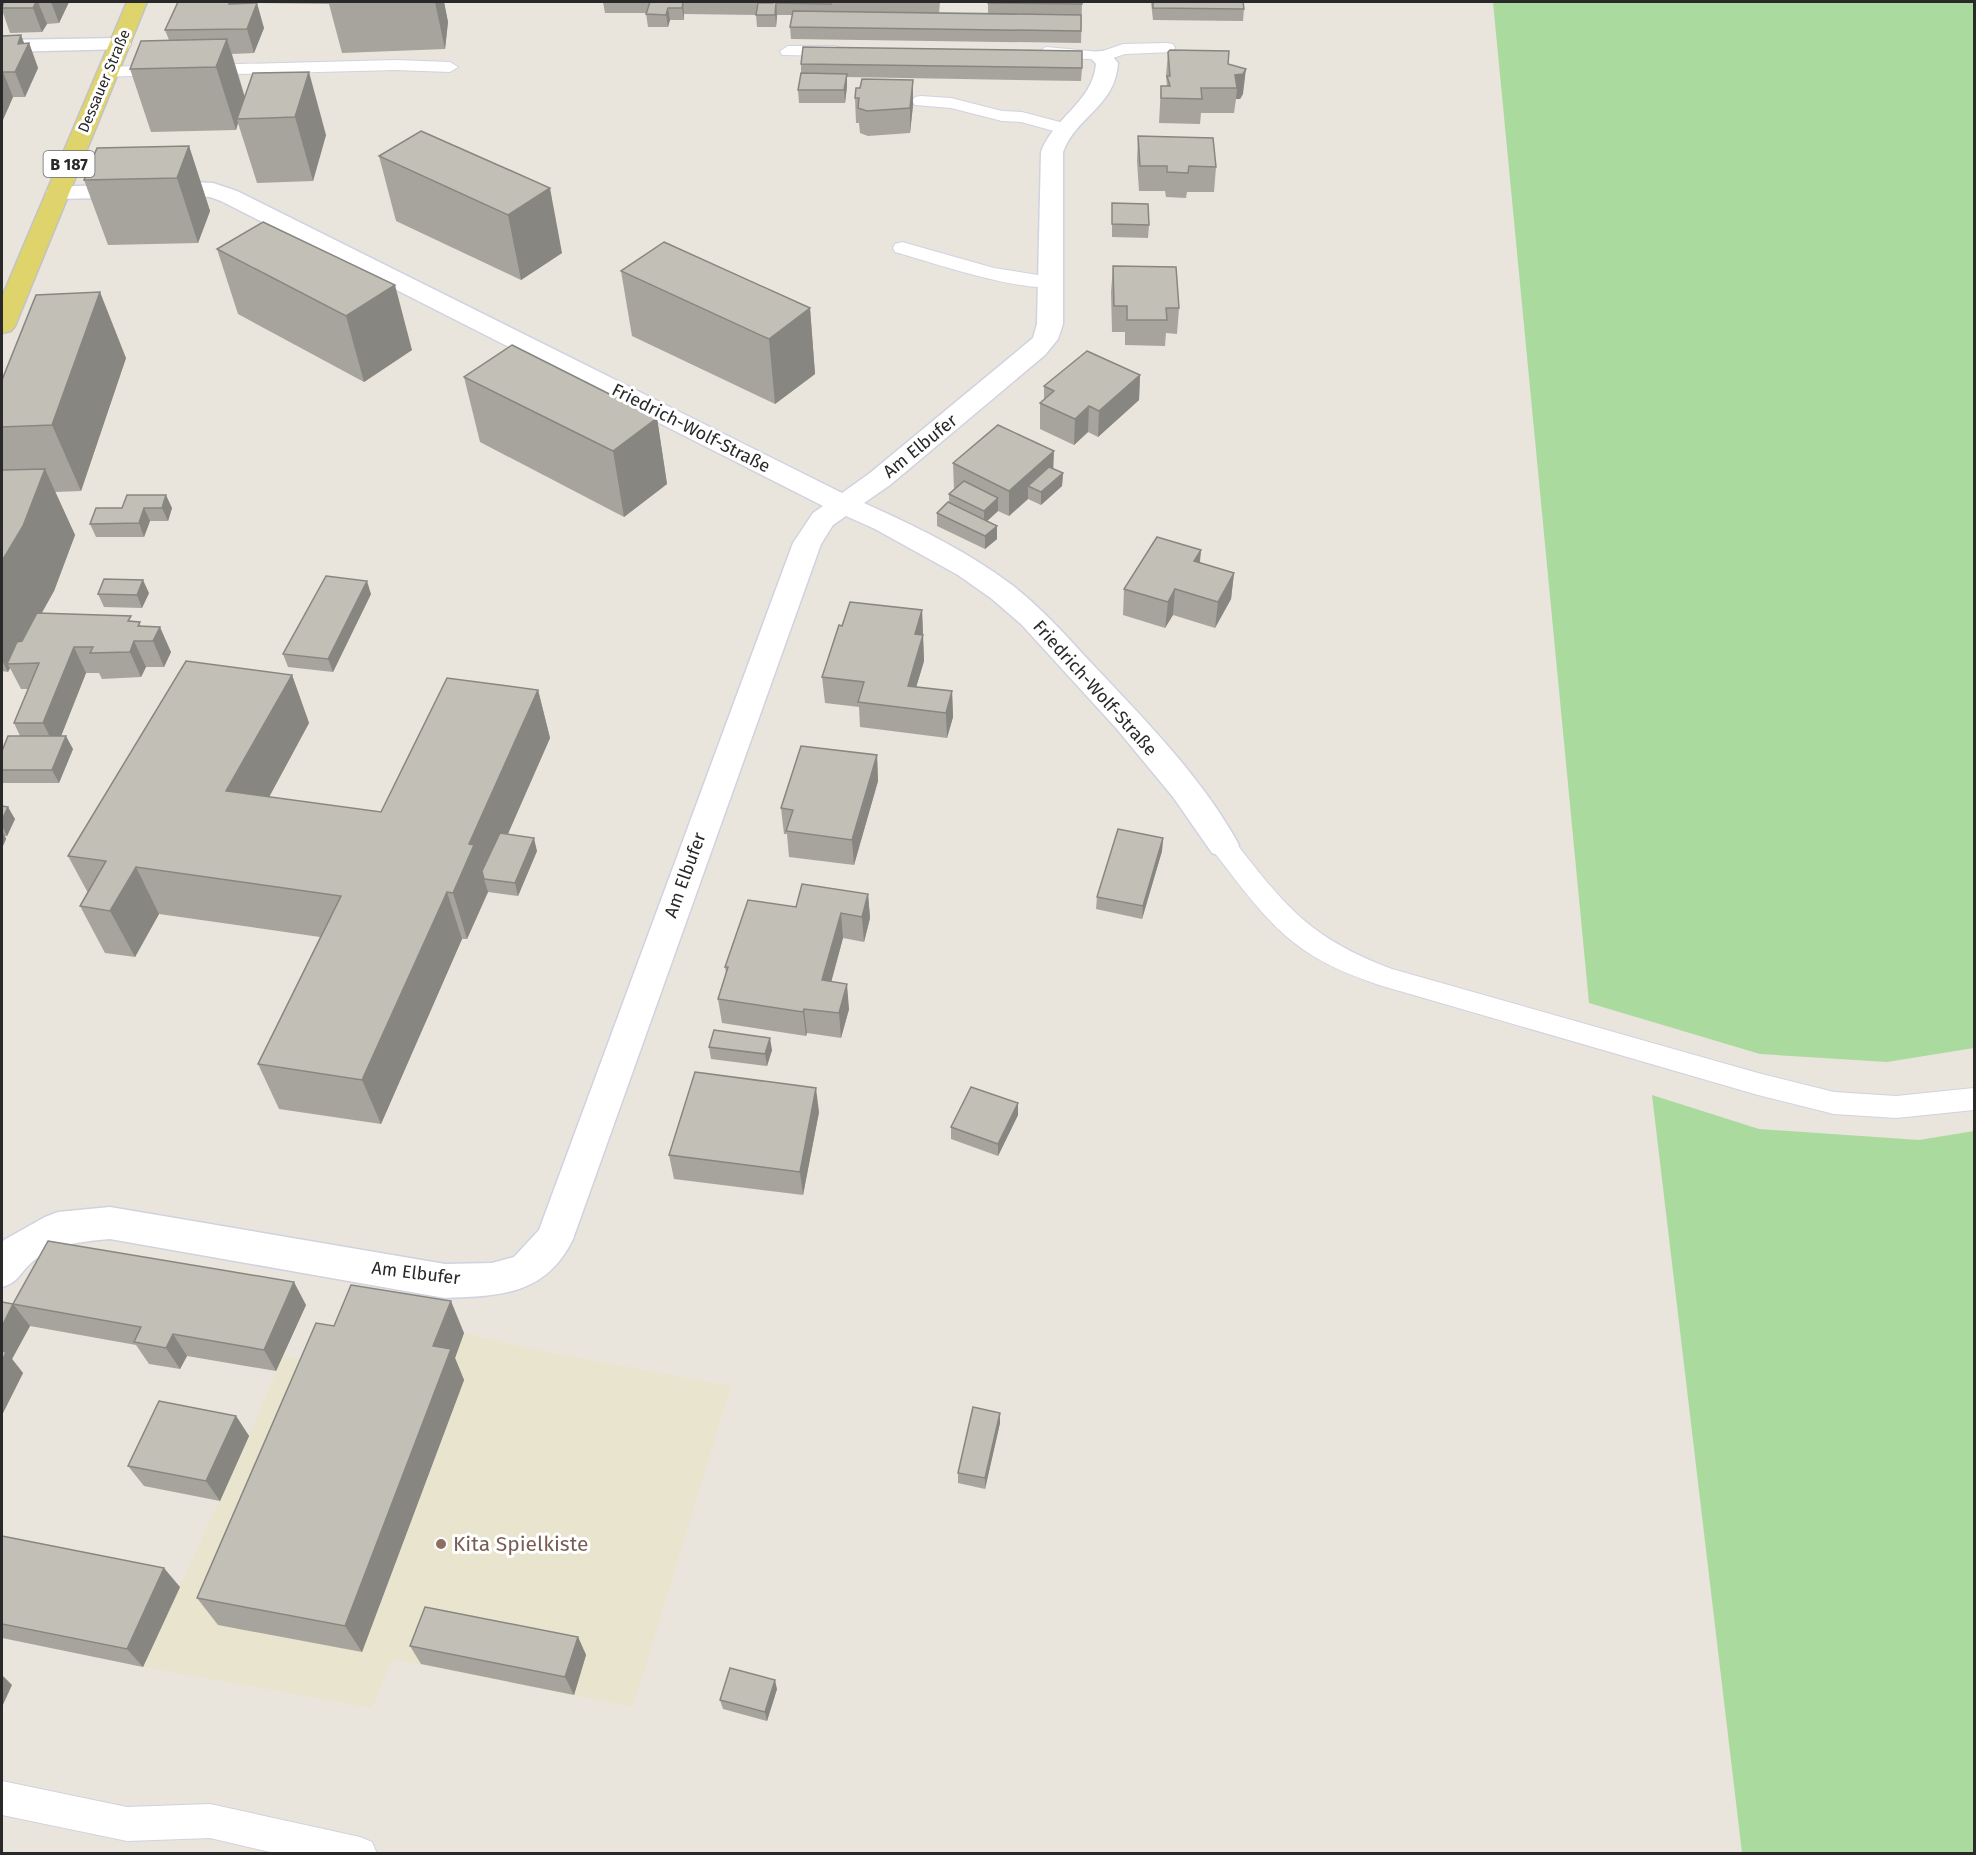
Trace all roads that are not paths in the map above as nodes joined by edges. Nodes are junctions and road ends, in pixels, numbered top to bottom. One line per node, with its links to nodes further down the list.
1 (137, 2): 2 (main road, Dessauer Straße / B 187)
2 (120, 44): 3 (street); 10 (main road, Dessauer Straße / B 187)
3 (2, 46)
4 (1167, 48): 8 (lane)
5 (788, 51): 6 (lane)
6 (848, 51)
7 (1028, 52): 8 (lane)
8 (1101, 57): 12 (street, Am Elbufer)
9 (450, 67): 10 (lane)
10 (108, 72): 13 (main road, Dessauer Straße / B 187)
11 (921, 101): 12 (lane)
12 (1065, 129): 15 (street, Am Elbufer)
13 (58, 192): 16 (main road, Dessauer Straße / B 187); 17 (street, Friedrich-Wolf-Straße)
14 (902, 248): 15 (lane)
15 (1050, 282): 17 (street, Am Elbufer)
16 (2, 326)
17 (845, 503): 18 (street, Friedrich-Wolf-Straße); 20 (street, Am Elbufer)
18 (1223, 845): 19 (lane)
19 (1974, 1099)
20 (2, 1271)
21 (2, 1798): 22 (lane)
22 (360, 1854)

